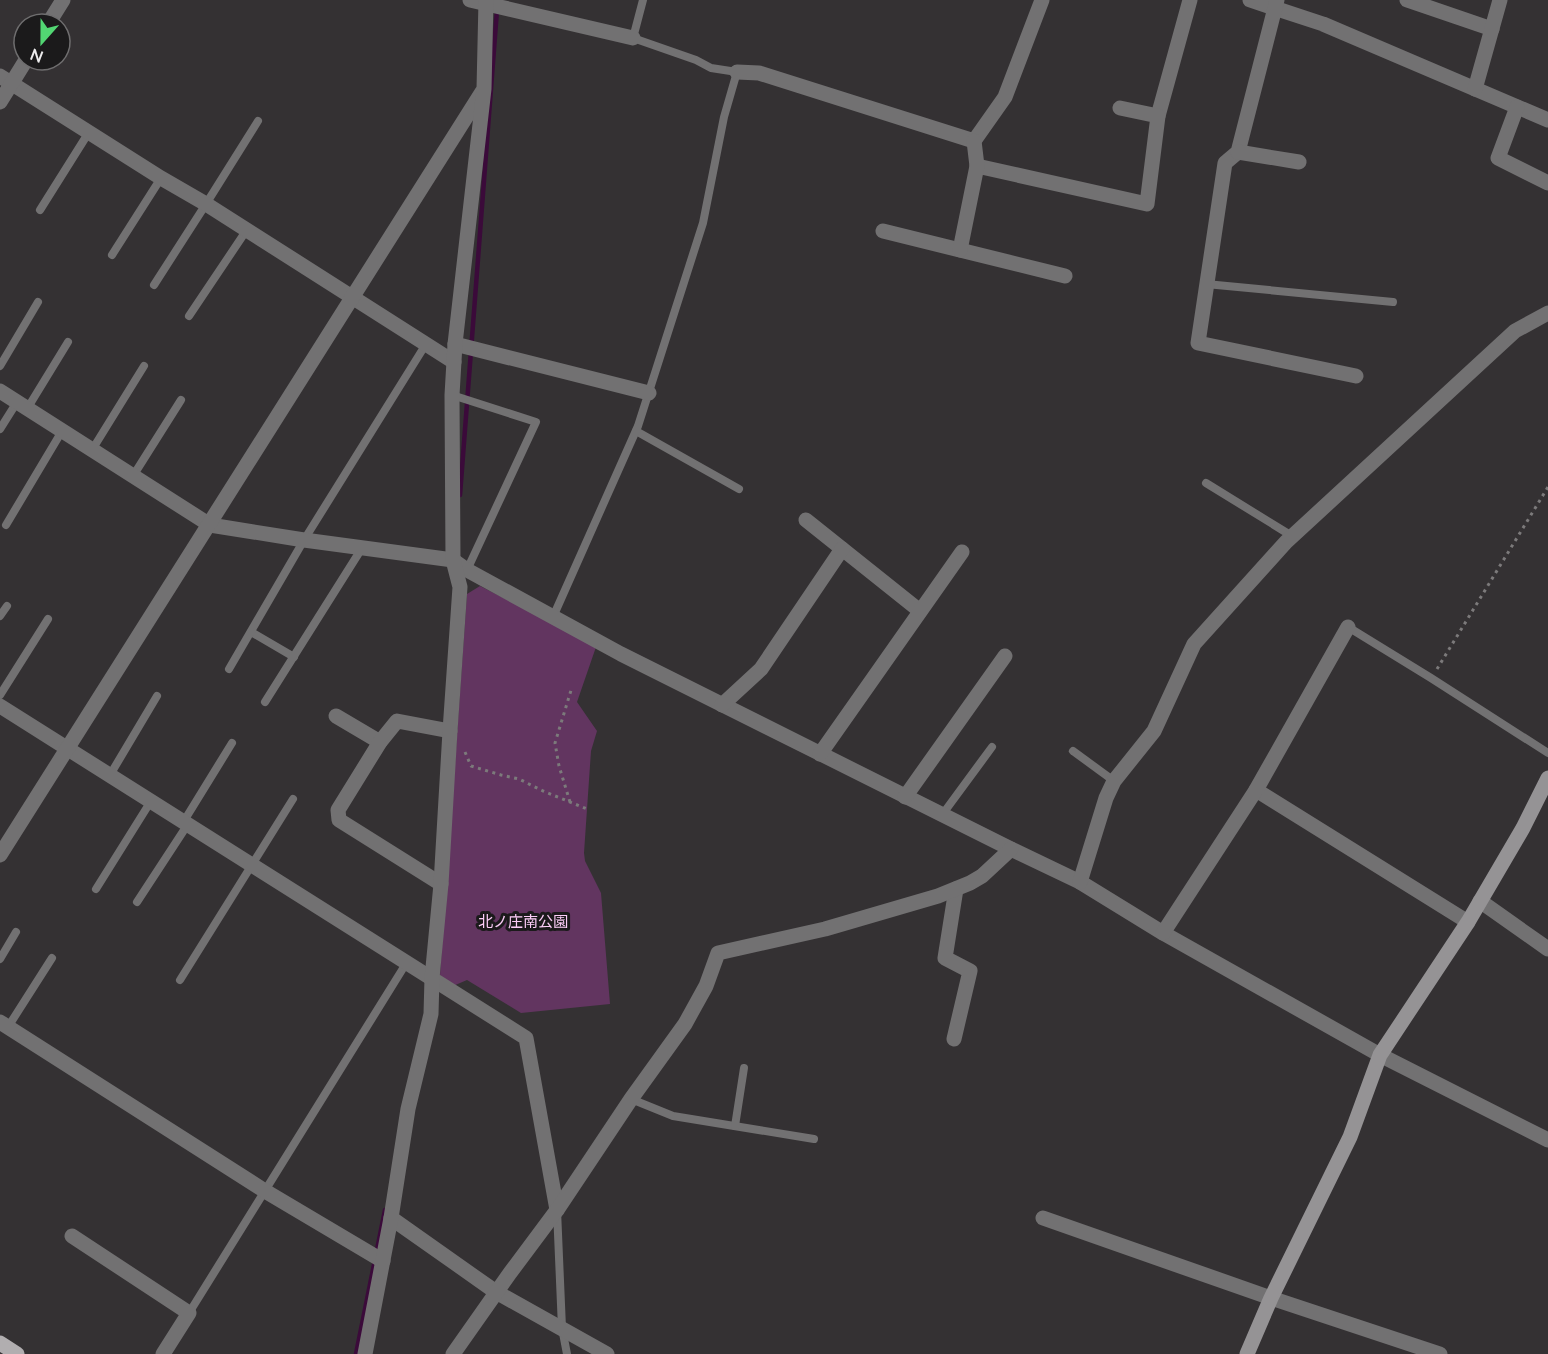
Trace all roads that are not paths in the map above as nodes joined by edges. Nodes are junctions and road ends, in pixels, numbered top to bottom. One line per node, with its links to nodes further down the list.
1 (470, 0): 8 (street)
2 (643, 0): 11 (lane)
3 (1042, 0): 23 (street)
4 (1190, 0): 19 (street)
5 (1250, 0): 9 (street)
6 (1407, 0): 10 (street)
7 (1500, 0): 10 (street)
8 (486, 2): 11 (street); 14 (street)
9 (1276, 4): 15 (street); 24 (street)
10 (1492, 28): 15 (street)
11 (633, 39): 12 (lane)
12 (737, 72): 23 (street); 51 (lane)
13 (6, 80): 16 (street); 22 (street)
14 (484, 89): 38 (street); 45 (street)
15 (1475, 89): 17 (street)
16 (0, 102)
17 (1517, 107): 20 (street); 28 (street)
18 (1120, 108): 19 (street)
19 (1158, 116): 26 (street)
20 (1548, 120)
21 (258, 121): 29 (lane)
22 (89, 132): 27 (street); 30 (lane)
23 (974, 141): 26 (street)
24 (1238, 152): 25 (street); 36 (street)
25 (1299, 162)
26 (977, 166): 33 (street)
27 (161, 178): 29 (street); 34 (lane)
28 (1548, 183)
29 (206, 204): 31 (street); 37 (lane)
30 (40, 210)
31 (246, 231): 38 (street); 42 (lane)
32 (883, 231): 33 (street)
33 (960, 250): 35 (street)
34 (112, 255)
35 (1065, 276)
36 (1206, 284): 40 (lane); 49 (street)
37 (154, 285)
38 (353, 298): 44 (street); 64 (street)
39 (38, 302): 47 (lane)
40 (1394, 302)
41 (1548, 313): 65 (street)
42 (189, 316)
43 (68, 342): 54 (lane)
44 (426, 344): 46 (street); 66 (lane)
45 (455, 344): 46 (street); 51 (street)
46 (454, 362): 52 (street)
47 (0, 366)
48 (144, 366): 58 (lane)
49 (1356, 376)
50 (0, 391): 54 (street)
51 (649, 393): 57 (lane)
52 (452, 395): 70 (street); 71 (lane)
53 (181, 400): 59 (lane)
54 (22, 405): 55 (lane); 56 (street)
55 (0, 429)
56 (62, 431): 58 (street); 63 (lane)
57 (636, 431): 61 (lane); 75 (lane)
58 (92, 450): 59 (street)
59 (133, 476): 64 (street)
60 (1206, 483): 65 (lane)
61 (739, 489)
62 (806, 520): 68 (street)
63 (6, 525)
64 (210, 525): 66 (street); 92 (street)
65 (1293, 536): 98 (street)
66 (304, 540): 67 (street); 78 (lane)
67 (362, 548): 70 (street); 80 (lane)
68 (842, 549): 73 (street); 85 (street)
69 (962, 552): 73 (street)
70 (453, 560): 71 (street); 88 (street)
71 (467, 570): 75 (street)
72 (7, 606): 74 (lane)
73 (920, 611): 95 (street)
74 (0, 616)
75 (553, 617): 85 (street)
76 (48, 619): 82 (lane)
77 (1348, 627): 94 (lane); 99 (street)
78 (251, 632): 80 (lane); 81 (lane)
79 (1005, 656): 100 (street)
80 (294, 657): 84 (lane)
81 (229, 669)
82 (0, 695)
83 (157, 696): 96 (lane)
84 (265, 702)
85 (722, 705): 95 (street)
86 (0, 706): 92 (street)
87 (336, 716): 89 (street)
88 (450, 731): 89 (street); 109 (street)
89 (380, 742): 109 (street)
90 (232, 743): 104 (lane)
91 (992, 747): 103 (lane)
92 (68, 748): 96 (street); 106 (street)
93 (1073, 751): 98 (lane)
94 (1548, 753)
95 (820, 754): 100 (street)
96 (110, 775): 102 (street)
97 (1548, 778): 112 (street)
98 (1114, 782): 108 (street)
99 (1256, 790): 114 (street); 116 (street)
100 (905, 796): 103 (street)
101 (293, 799): 107 (lane)
102 (151, 801): 104 (street); 110 (lane)
103 (942, 815): 105 (street)
104 (186, 823): 107 (street); 113 (lane)
105 (1011, 849): 108 (street); 111 (street)
106 (0, 855)
107 (251, 864): 120 (street); 122 (lane)
108 (1080, 882): 116 (street)
109 (441, 884): 121 (street)
110 (96, 889)
111 (956, 889): 124 (street); 127 (street)
112 (1480, 901): 114 (street); 117 (street)
113 (137, 902)
114 (1468, 922): 125 (street)
115 (16, 932): 119 (lane)
116 (1163, 933): 125 (street)
117 (1548, 949)
118 (52, 958): 123 (lane)
119 (0, 959)
120 (407, 962): 121 (street); 131 (lane)
121 (432, 978): 132 (street); 133 (street)
122 (180, 980)
123 (4, 1025): 131 (street)
124 (954, 1039)
125 (1380, 1055): 130 (street); 138 (street)
126 (744, 1068): 128 (lane)
127 (631, 1099): 128 (lane); 132 (street)
128 (735, 1126): 129 (lane)
129 (814, 1139)
130 (1548, 1140)
131 (265, 1191): 136 (street); 139 (lane)
132 (557, 1210): 137 (street); 140 (lane)
133 (391, 1218): 136 (street); 137 (street)
134 (1043, 1218): 138 (street)
135 (72, 1236): 139 (street)
136 (383, 1261): 144 (street)
137 (496, 1292): 140 (street); 145 (street)
138 (1271, 1298): 148 (street); 149 (street)
139 (189, 1313): 143 (street)
140 (562, 1328): 146 (lane); 147 (street)
141 (0, 1343): 142 (main road)
142 (17, 1354)
143 (163, 1354)
144 (365, 1354)
145 (453, 1354)
146 (567, 1354)
147 (607, 1354)
148 (1247, 1354)
149 (1440, 1354)

